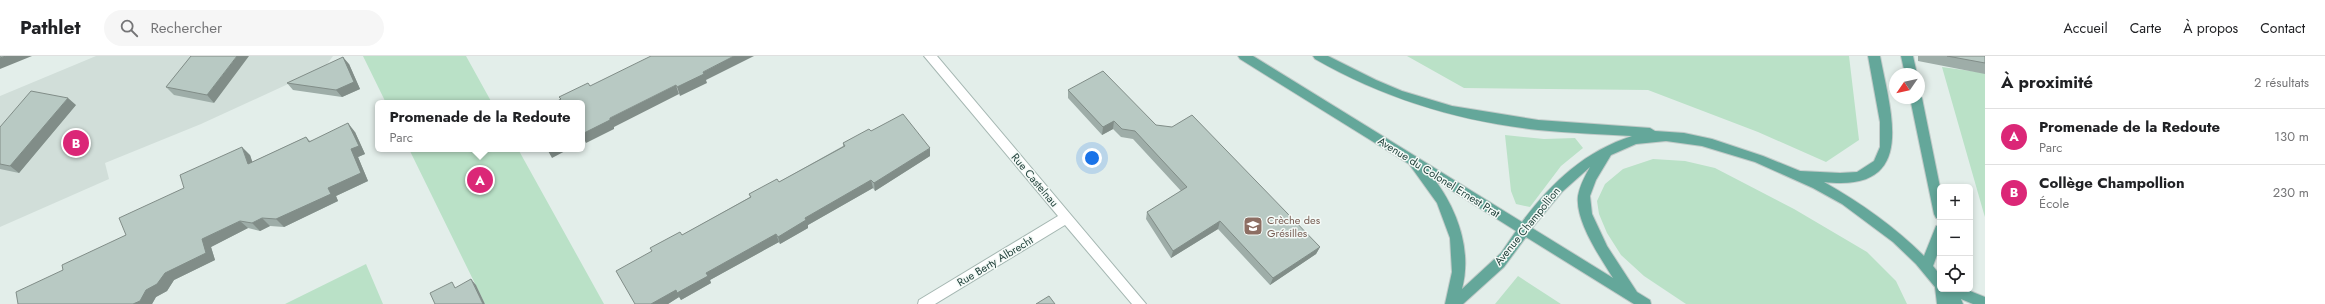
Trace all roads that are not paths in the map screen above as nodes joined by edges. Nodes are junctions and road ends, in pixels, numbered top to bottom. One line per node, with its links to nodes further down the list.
1 (930, 56): 13 (street, Rue Castelnau)
2 (1244, 56): 9 (main road, Avenue du Colonel Ernest Prat)
3 (1319, 56): 8 (main road)
4 (1874, 56): 11 (main road)
5 (1907, 56): 6 (main road)
6 (1910, 68)
7 (1917, 104): 12 (main road)
8 (1693, 138): 10 (main road, Avenue Champollion); 11 (main road)
9 (1403, 153): 14 (main road, Avenue du Colonel Ernest Prat); 25 (main road)
10 (1605, 154): 14 (main road, Avenue Champollion); 21 (main road)
11 (1798, 175): 16 (main road)
12 (1937, 200)
13 (1066, 218): 23 (street, Rue Berty Albrecht); 24 (street, Rue Castelnau)
14 (1523, 230): 21 (main road, Avenue du Colonel Ernest Prat); 25 (main road, Avenue Champollion)
15 (1937, 238): 16 (main road)
16 (1927, 266): 17 (main road)
17 (1937, 281)
18 (1941, 292): 26 (main road)
19 (1947, 292): 27 (main road)
20 (1958, 292): 22 (main road)
21 (1639, 301)
22 (1985, 303)
23 (924, 304)
24 (1140, 304)
25 (1452, 304)
26 (1943, 304)
27 (1957, 304)

